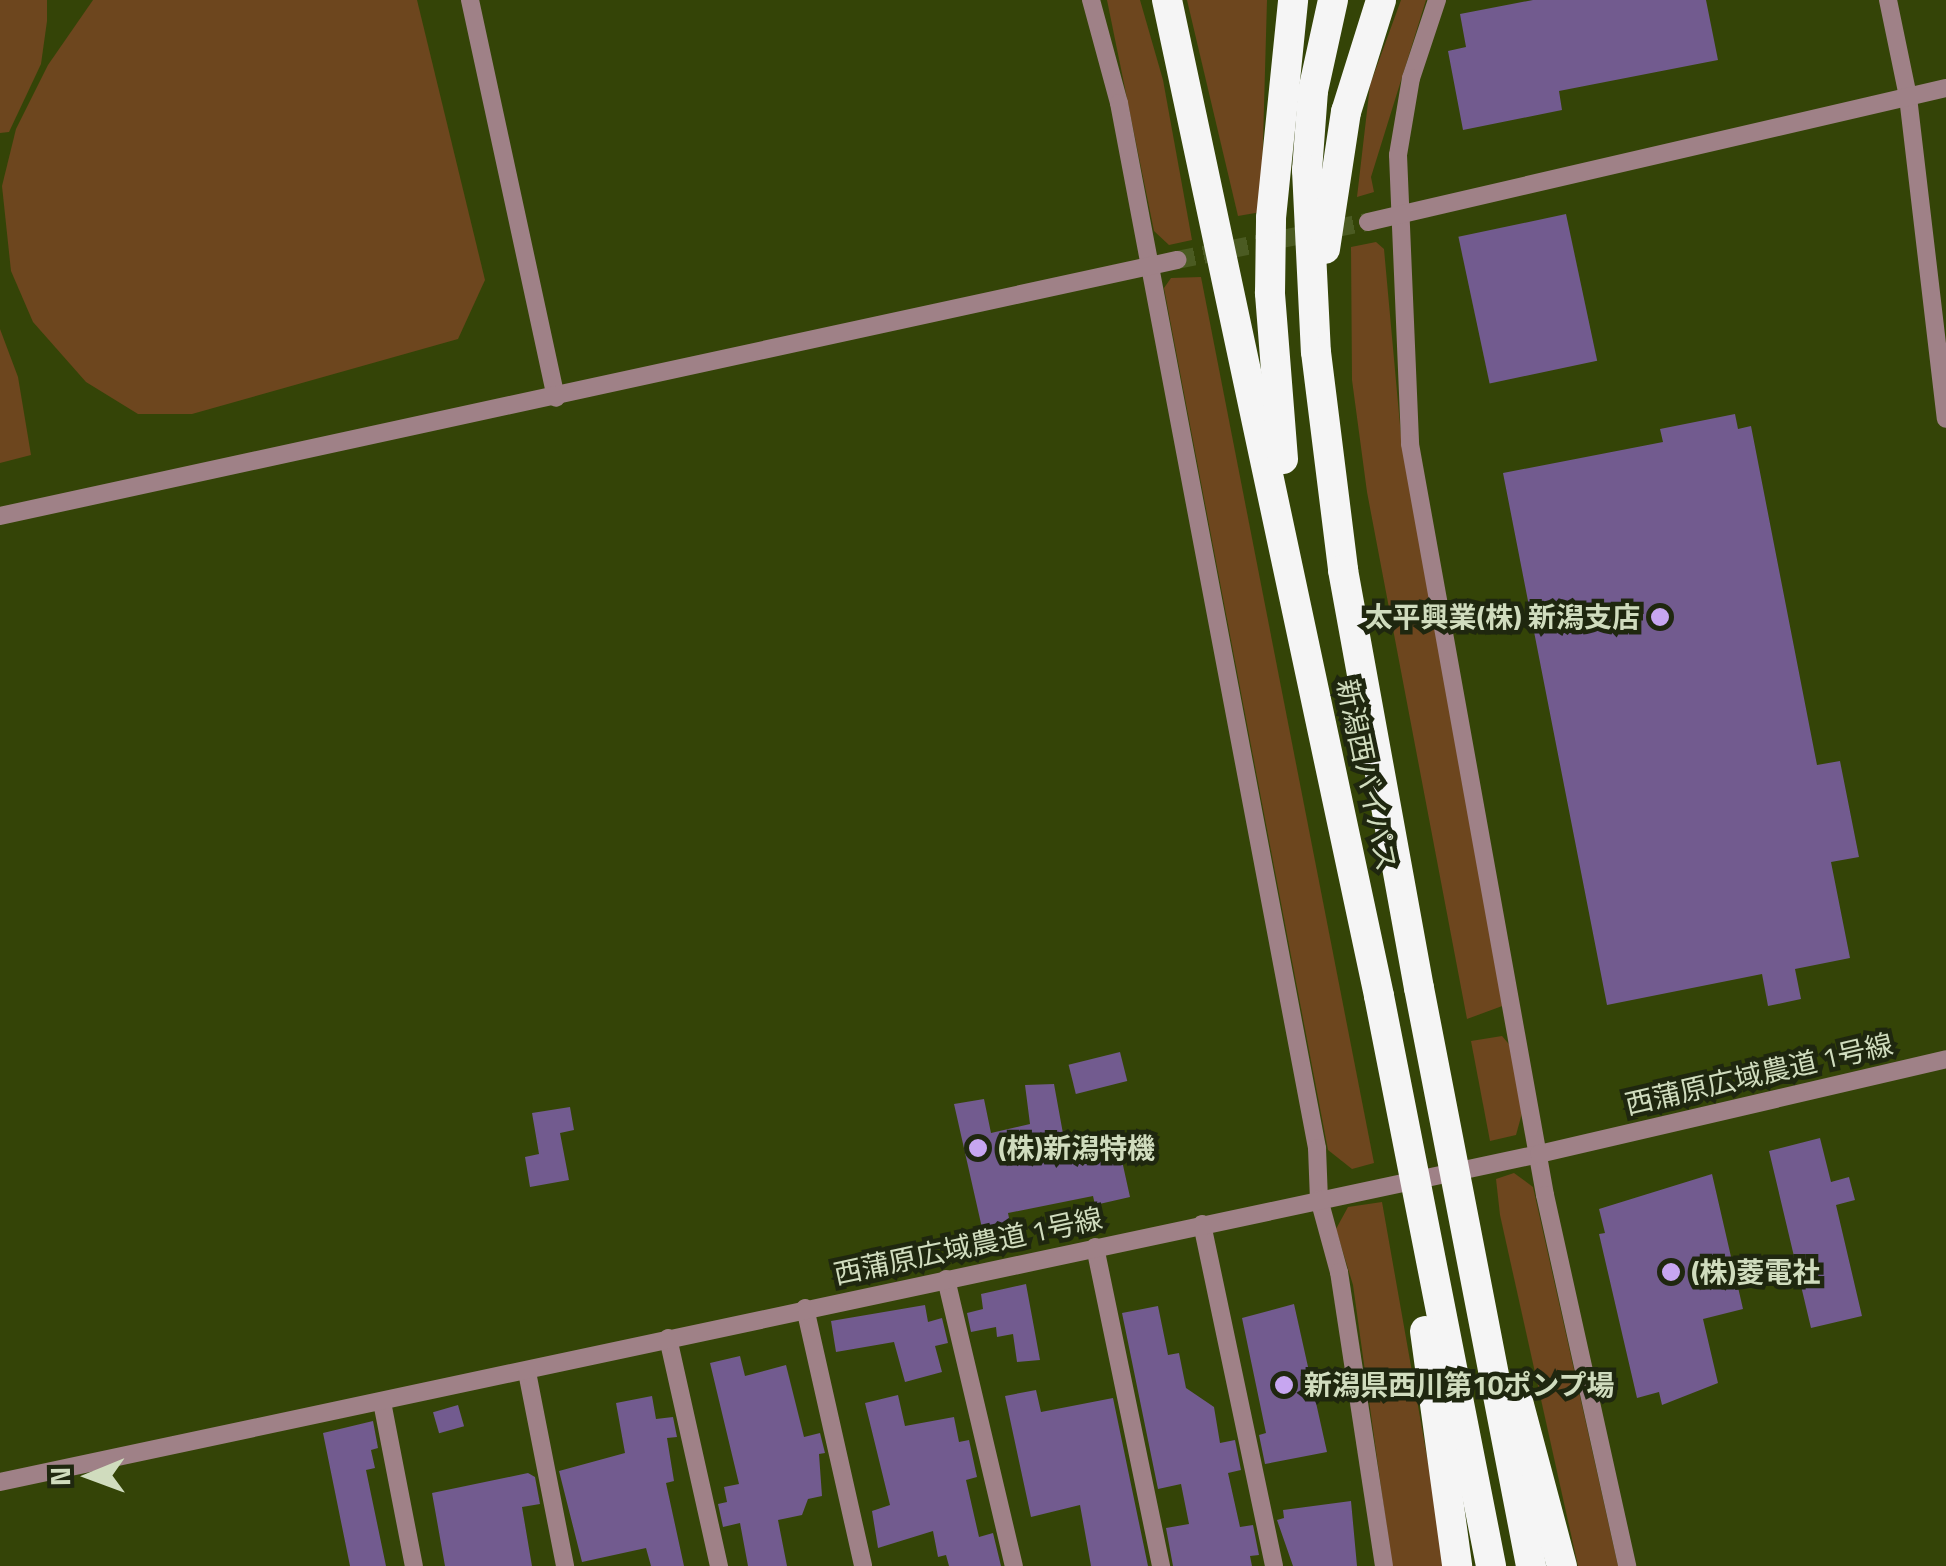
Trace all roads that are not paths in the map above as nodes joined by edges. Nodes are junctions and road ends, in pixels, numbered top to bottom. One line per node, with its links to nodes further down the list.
1 (470, 0): 16 (street)
2 (1090, 0): 14 (street)
3 (1167, 0): 19 (highway, 新潟西バイパス)
4 (1296, 0): 19 (highway)
5 (1333, 0): 15 (highway, 新潟西バイパス)
6 (1381, 0): 15 (highway)
7 (1437, 0): 11 (street)
8 (1888, 0): 10 (street)
9 (1946, 88): 10 (street)
10 (1908, 97): 11 (street); 17 (street)
11 (1396, 216): 12 (street); 23 (street)
12 (1368, 222)
13 (1177, 260): 14 (street)
14 (1146, 266): 16 (street); 24 (street)
15 (1316, 352): 22 (highway, 新潟西バイパス, bridge)
16 (556, 398): 18 (street)
17 (1946, 420)
18 (0, 516)
19 (1326, 729): 20 (highway, 新潟西バイパス)
20 (1379, 996): 41 (highway, bridge); 42 (highway, 新潟西バイパス, bridge)
21 (1946, 1059): 23 (street, 西蒲原広域農道 1号線)
22 (1451, 1152): 43 (highway, 新潟西バイパス, bridge); 44 (highway, bridge)
23 (1539, 1154): 24 (street, 西蒲原広域農道 1号線); 45 (street)
24 (1319, 1198): 25 (street, 西蒲原広域農道 1号線); 40 (street)
25 (1202, 1224): 26 (street, 西蒲原広域農道 1号線); 39 (street)
26 (1095, 1247): 27 (street, 西蒲原広域農道 1号線); 38 (street)
27 (946, 1279): 28 (street, 西蒲原広域農道 1号線); 37 (street)
28 (805, 1308): 29 (street, 西蒲原広域農道 1号線); 36 (street)
29 (668, 1338): 30 (street, 西蒲原広域農道 1号線); 35 (street)
30 (528, 1372): 31 (street, 西蒲原広域農道 1号線); 34 (street)
31 (382, 1402): 32 (street, 西蒲原広域農道 1号線); 33 (street)
32 (0, 1482)
33 (414, 1566)
34 (564, 1566)
35 (719, 1566)
36 (863, 1566)
37 (1014, 1566)
38 (1161, 1566)
39 (1274, 1566)
40 (1384, 1566)
41 (1457, 1566)
42 (1490, 1566)
43 (1531, 1566)
44 (1562, 1566)
45 (1627, 1566)

